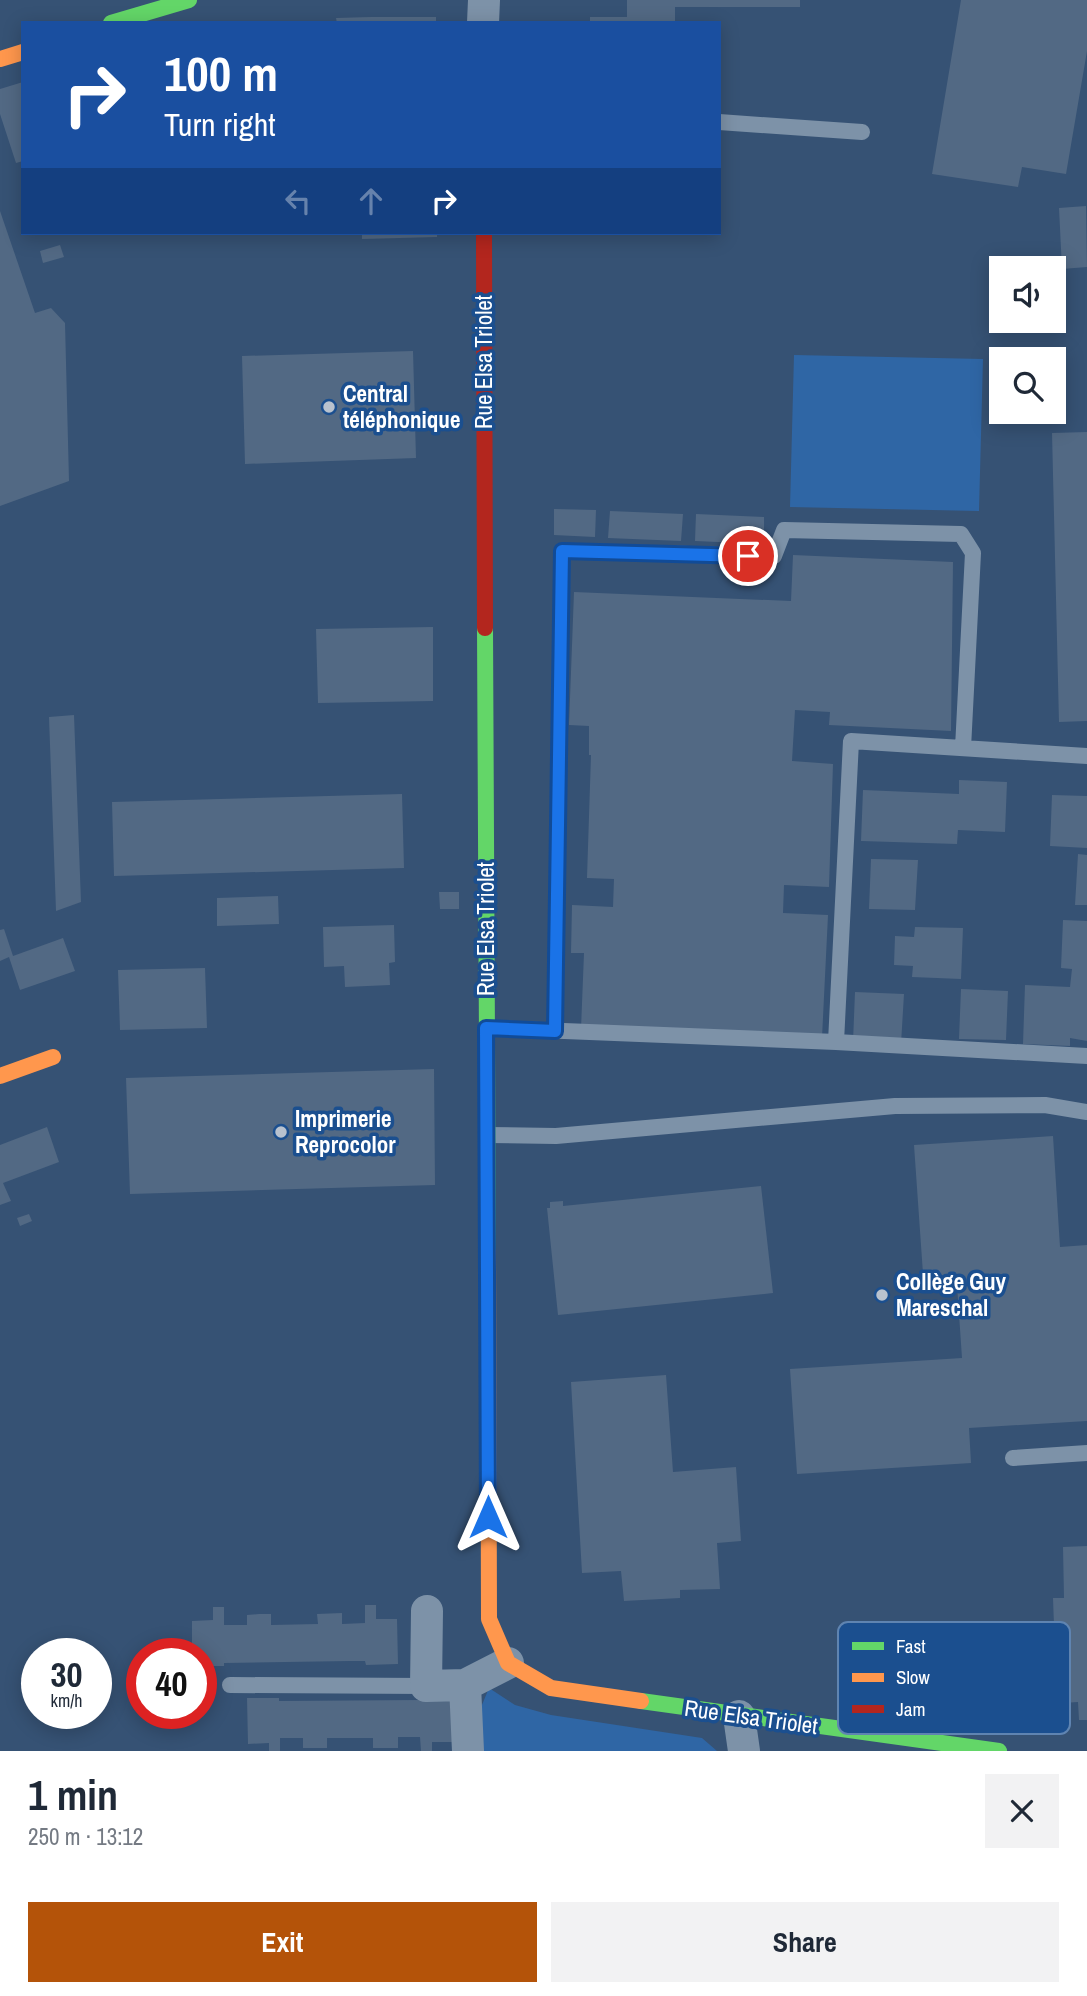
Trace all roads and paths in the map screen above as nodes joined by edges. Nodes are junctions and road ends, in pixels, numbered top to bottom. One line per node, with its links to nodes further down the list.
1 (189, 0): 3 (street)
2 (484, 0): 4 (street)
3 (118, 21)
4 (483, 21)
5 (21, 53): 6 (street)
6 (0, 59)
7 (721, 122): 8 (lane)
8 (862, 132)
9 (484, 235): 12 (street, Rue Elsa Triolet)
10 (963, 748): 11 (lane); 13 (lane); 14 (lane)
11 (1087, 757)
12 (486, 1028): 13 (lane); 19 (street, Rue Elsa Triolet)
13 (555, 1031): 14 (lane)
14 (836, 1042): 15 (lane)
15 (1087, 1055)
16 (53, 1057): 17 (street)
17 (0, 1076)
18 (1087, 1112): 19 (lane)
19 (487, 1135): 23 (street, Rue Elsa Triolet)
20 (1087, 1453): 21 (lane)
21 (1013, 1458)
22 (427, 1611): 26 (street)
23 (508, 1663): 25 (street); 27 (street, Rue Elsa Triolet)
24 (230, 1685): 26 (lane)
25 (465, 1685): 26 (street); 30 (street)
26 (426, 1686)
27 (739, 1716): 28 (street, Rue Elsa Triolet); 31 (street)
28 (838, 1729)
29 (873, 1734): 32 (street, Rue Elsa Triolet)
30 (468, 1751)
31 (744, 1751)
32 (999, 1751)

